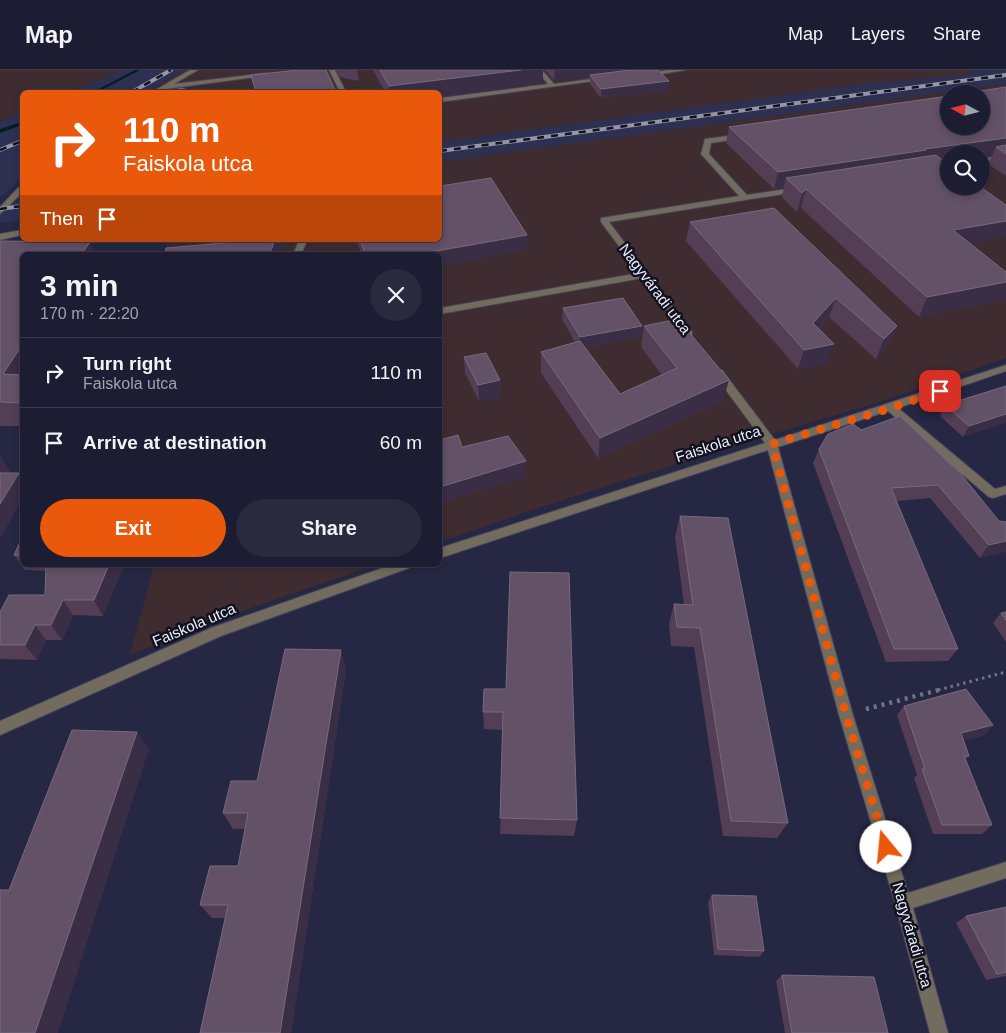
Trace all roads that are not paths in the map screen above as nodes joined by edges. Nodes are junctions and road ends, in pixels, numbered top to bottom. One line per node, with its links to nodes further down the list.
1 (195, 70): 9 (street)
2 (332, 70): 11 (street)
3 (539, 70): 8 (street)
4 (683, 70): 6 (street)
5 (272, 74): 9 (street)
6 (637, 76)
7 (618, 78): 8 (street)
8 (553, 86): 12 (street)
9 (166, 87): 10 (street)
10 (159, 90)
11 (342, 90)
12 (442, 100)
13 (746, 136): 18 (street)
14 (1006, 157): 15 (street)
15 (990, 160)
16 (813, 187): 18 (street)
17 (20, 191): 19 (street)
18 (745, 198): 24 (street, Nagyváradi utca)
19 (0, 212)
20 (20, 233): 21 (street)
21 (0, 237)
22 (302, 243): 23 (street)
23 (298, 252)
24 (645, 276): 25 (street); 26 (street, Nagyváradi utca)
25 (442, 311)
26 (697, 344)
27 (714, 368): 30 (street, Nagyváradi utca)
28 (1006, 368): 29 (street, Faiskola utca)
29 (891, 408): 30 (street, Faiskola utca); 31 (street)
30 (772, 444): 32 (street, Faiskola utca); 36 (street, Nagyváradi utca)
31 (1006, 490)
32 (442, 552)
33 (399, 567): 34 (street, Faiskola utca)
34 (0, 728)
35 (1006, 870): 36 (street)
36 (903, 903): 37 (street, Nagyváradi utca)
37 (939, 1033)

